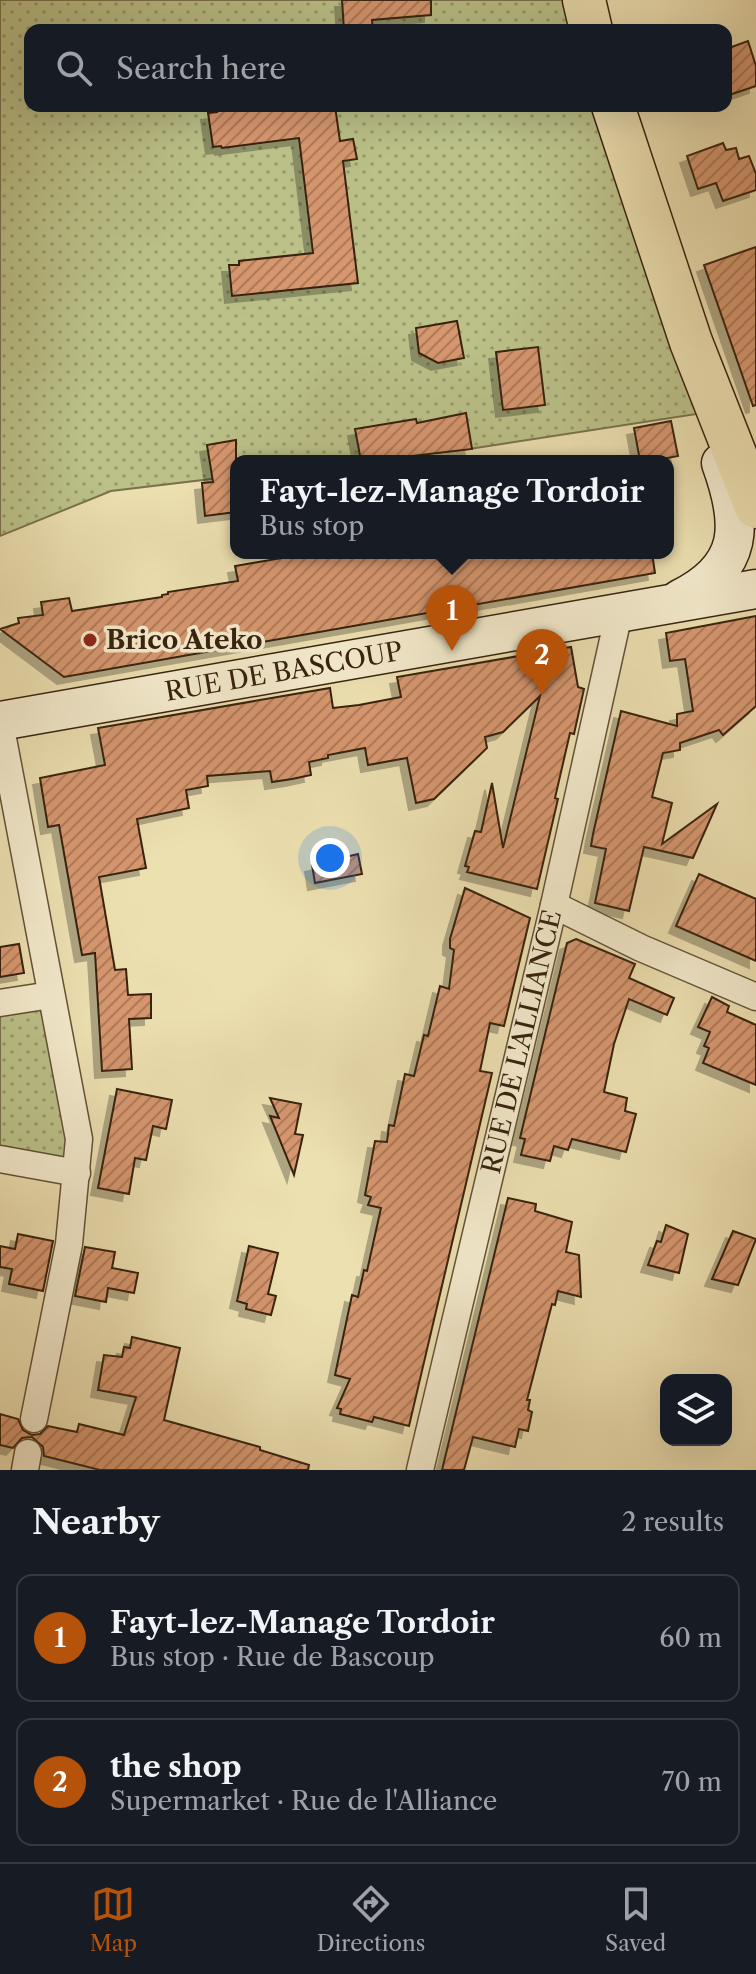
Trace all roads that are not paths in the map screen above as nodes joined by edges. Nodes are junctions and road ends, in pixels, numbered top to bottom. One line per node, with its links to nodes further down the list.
1 (584, 0): 2 (main road)
2 (590, 24)
3 (615, 112): 4 (main road)
4 (658, 243): 5 (main road); 7 (main road)
5 (756, 507)
6 (756, 589): 7 (main road, RUE DE BASCOUP)
7 (668, 604): 8 (main road, RUE DE BASCOUP)
8 (619, 613): 9 (main road, RUE DE BASCOUP); 10 (street, RUE DE L'ALLIANCE)
9 (0, 722): 11 (street)
10 (554, 905): 12 (street); 17 (street, RUE DE L'ALLIANCE)
11 (51, 995): 13 (street); 15 (street)
12 (756, 997)
13 (0, 1003)
14 (0, 1159): 15 (street)
15 (77, 1173): 16 (street)
16 (34, 1419)
17 (420, 1470)

